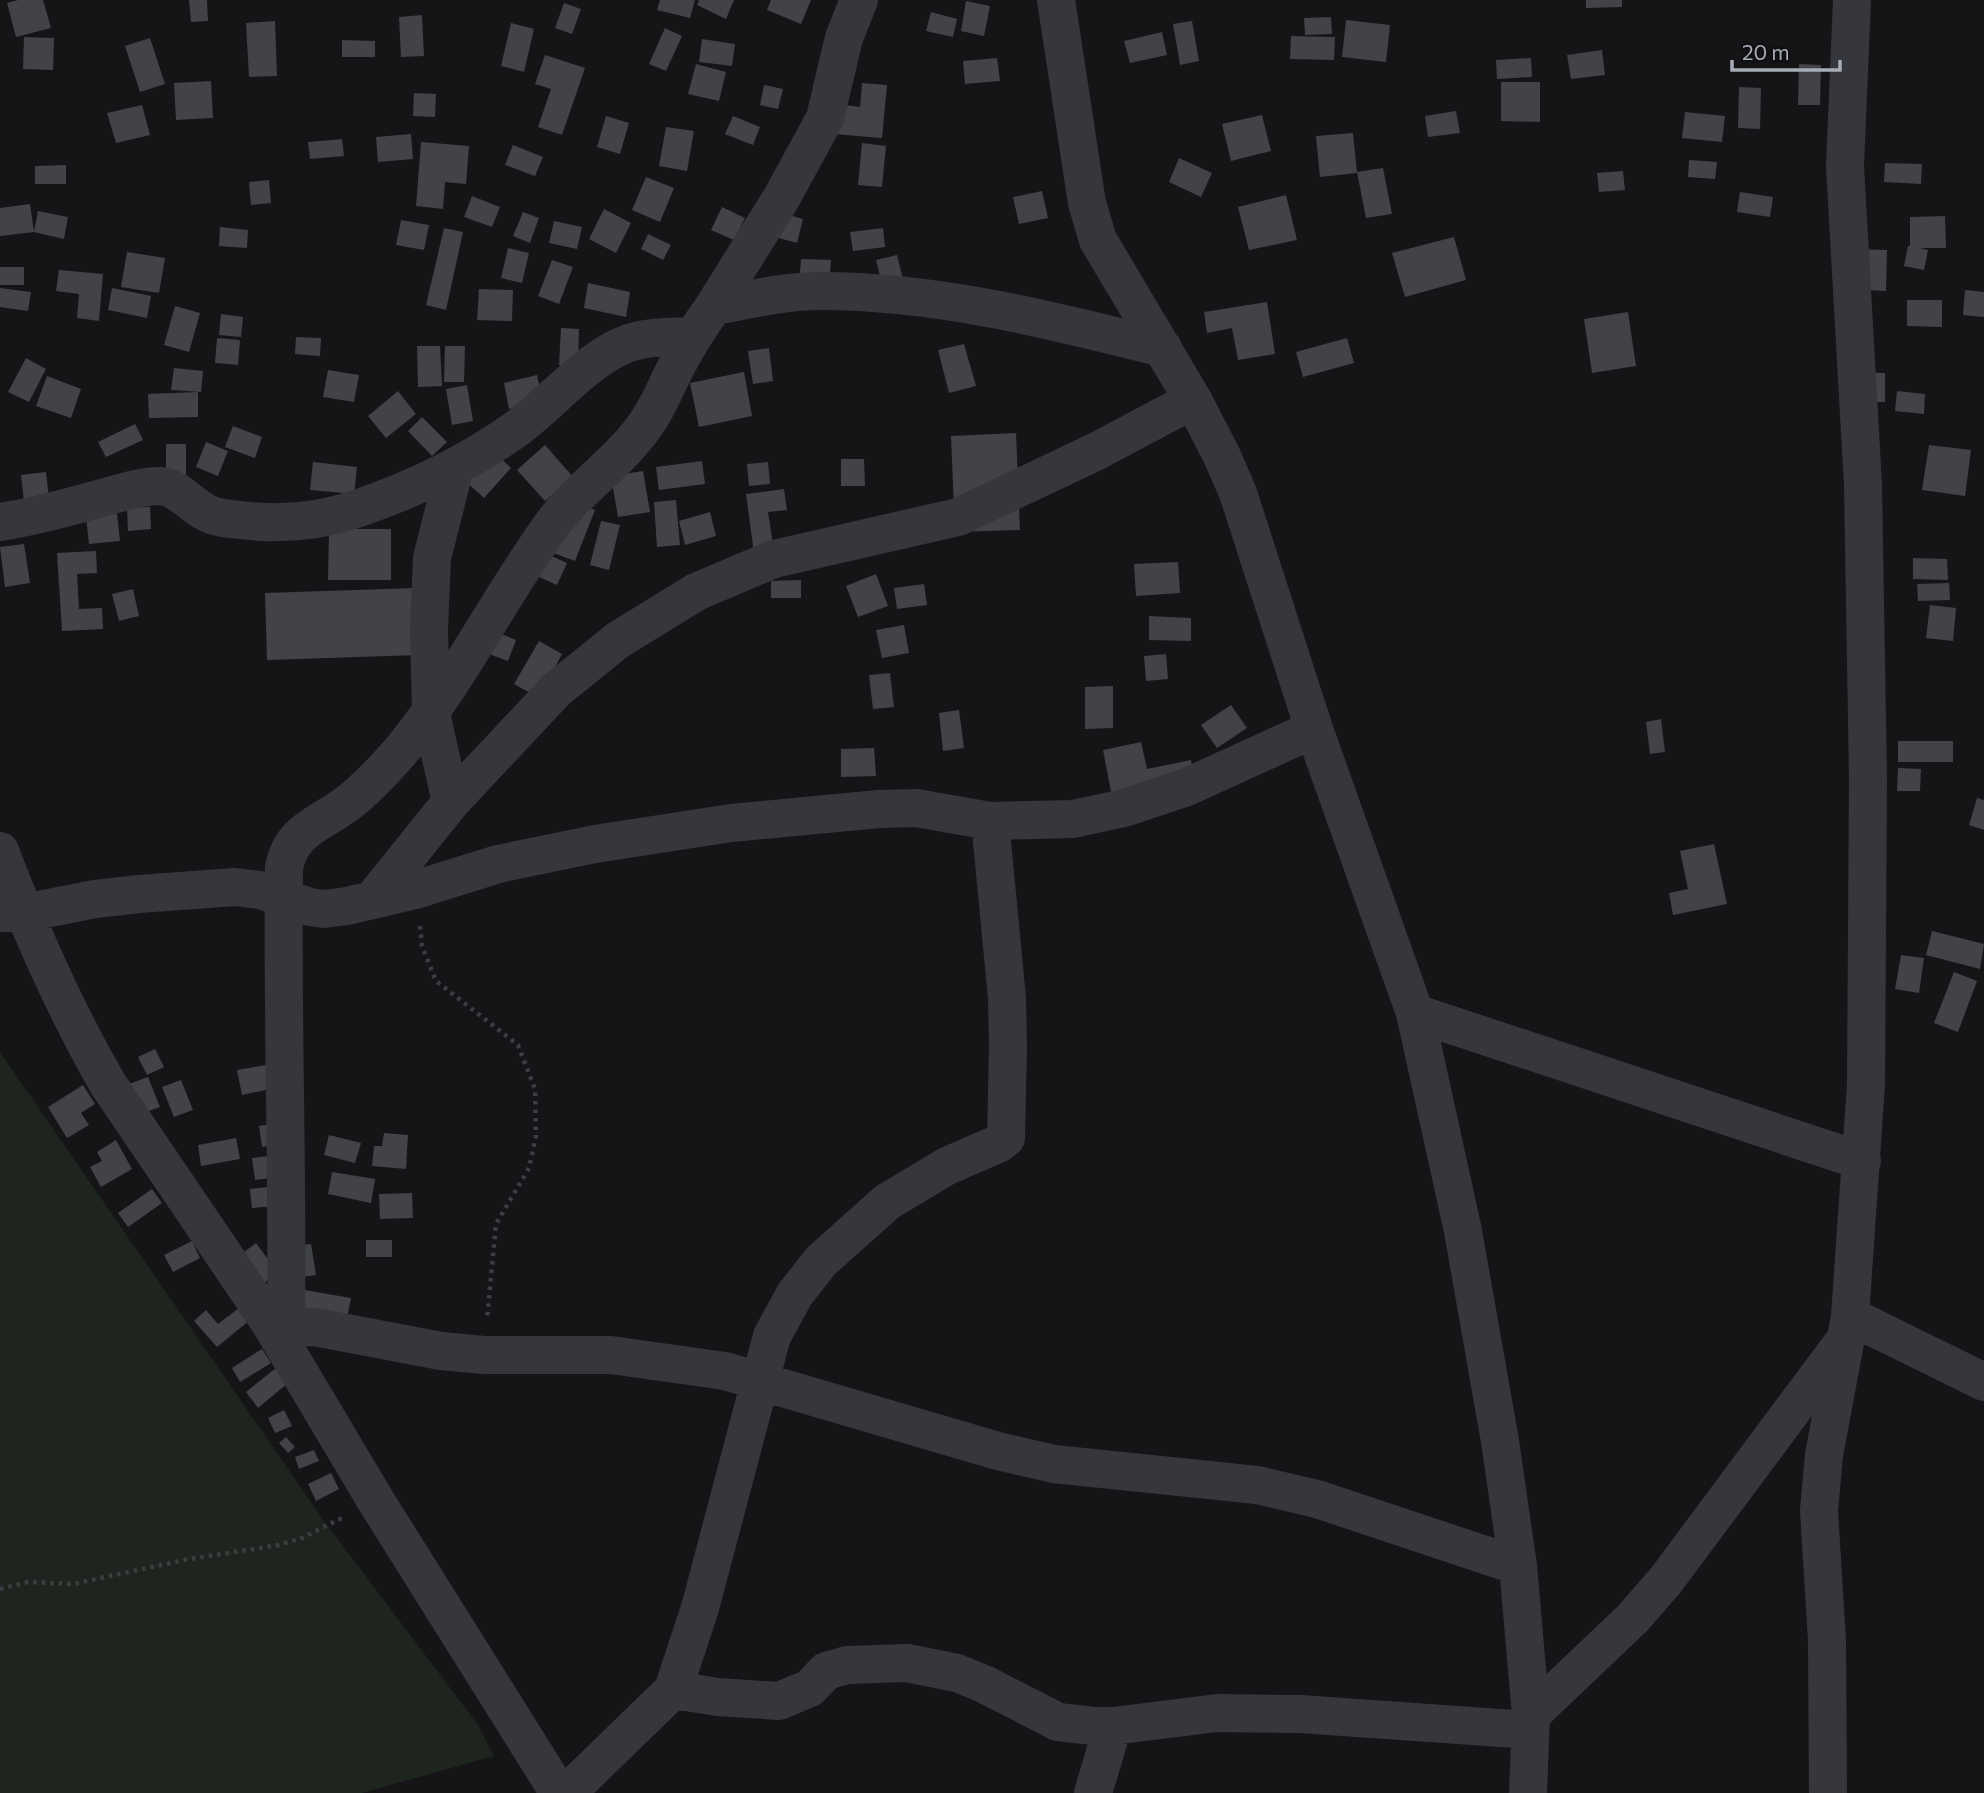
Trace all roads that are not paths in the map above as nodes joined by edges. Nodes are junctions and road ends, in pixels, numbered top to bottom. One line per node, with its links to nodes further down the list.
1 (859, 0): 4 (street)
2 (1056, 0): 5 (street)
3 (1852, 0): 18 (street)
4 (703, 321): 5 (street); 7 (street); 9 (street)
5 (1163, 348): 6 (street)
6 (1193, 400): 10 (street); 11 (street)
7 (455, 467): 8 (street); 9 (street)
8 (0, 522)
9 (431, 714): 11 (street); 14 (street)
10 (1314, 729): 12 (street); 17 (street)
11 (451, 802): 15 (street)
12 (990, 821): 15 (street); 21 (street)
13 (0, 851): 16 (street)
14 (284, 899): 15 (street); 16 (street); 19 (street)
15 (373, 899)
16 (12, 913): 19 (street)
17 (1415, 1013): 18 (street); 23 (street)
18 (1863, 1161): 20 (street)
19 (278, 1324): 21 (street); 27 (street)
20 (1848, 1327): 22 (street); 25 (street); 31 (street)
21 (761, 1380): 23 (street); 24 (street)
22 (1984, 1382)
23 (1518, 1566): 25 (street)
24 (673, 1690): 26 (street); 28 (street)
25 (1530, 1722): 26 (street); 30 (street)
26 (1113, 1726): 29 (street)
27 (559, 1793)
28 (567, 1793)
29 (1093, 1793)
30 (1528, 1793)
31 (1828, 1793)

